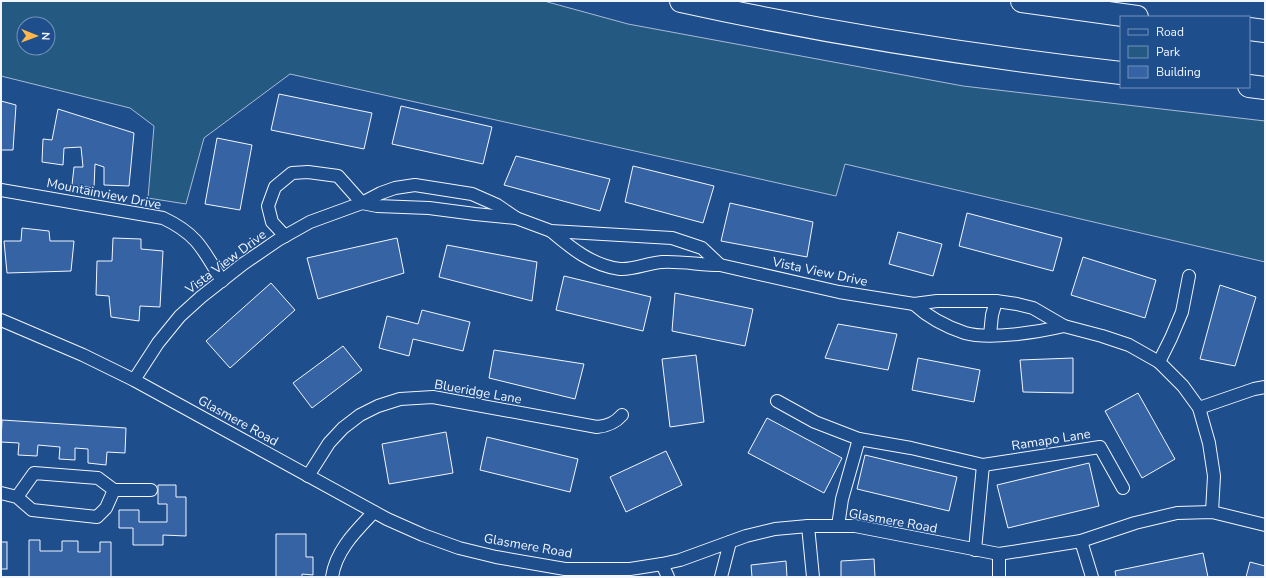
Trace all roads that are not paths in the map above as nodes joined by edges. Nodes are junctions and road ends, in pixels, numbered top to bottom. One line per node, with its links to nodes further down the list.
1 (681, 1): 6 (highway)
2 (1022, 1): 3 (highway)
3 (1130, 16)
4 (1250, 29): 5 (highway)
5 (1265, 31)
6 (1120, 74)
7 (1250, 86): 8 (highway)
8 (1265, 88)
9 (1, 190): 16 (street, Mountainview Drive)
10 (362, 203): 11 (street, Vista View Drive); 11 (street, Vista View Drive); 13 (street, Vista View Drive); 13 (street)
11 (516, 218): 12 (street, Vista View Drive)
12 (551, 231): 14 (street, Vista View Drive); 14 (street, Vista View Drive)
13 (285, 236): 16 (street, Vista View Drive)
14 (720, 265): 18 (street, Vista View Drive)
15 (1189, 276): 22 (street)
16 (222, 281): 23 (street, Vista View Drive)
17 (996, 300): 18 (street, Vista View Drive); 20 (street, Vista View Drive); 21 (street)
18 (914, 304): 21 (street, Vista View Drive)
19 (1, 320): 23 (street, Glasmere Road)
20 (1064, 326): 21 (street, Vista View Drive); 22 (street, Vista View Drive)
21 (990, 335)
22 (1159, 362): 26 (street, Vista View Drive)
23 (134, 380): 30 (street, Glasmere Road)
24 (1265, 387): 26 (street)
25 (777, 401): 28 (street, Ramapo Lane)
26 (1199, 408): 37 (street, Vista View Drive)
27 (622, 415): 30 (street, Blueridge Lane)
28 (859, 439): 29 (street, Ramapo Lane); 40 (street)
29 (983, 466): 31 (street, Ramapo Lane); 43 (street)
30 (308, 476): 36 (street, Glasmere Road)
31 (1123, 488)
32 (114, 490): 33 (street); 35 (street); 35 (street)
33 (151, 490)
34 (1, 493): 35 (street)
35 (17, 497)
36 (374, 512): 46 (street, Glasmere Road); 47 (street)
37 (1212, 512): 38 (street, Glasmere Road); 41 (street, Glasmere Road)
38 (1265, 525)
39 (808, 526): 40 (street, Glasmere Road); 42 (street, Glasmere Road); 50 (street)
40 (838, 526): 43 (street, Glasmere Road)
41 (1081, 541): 44 (street, Glasmere Road); 52 (street)
42 (730, 542): 45 (street, Glasmere Road); 49 (street)
43 (975, 550): 44 (street, Glasmere Road)
44 (1000, 554): 51 (street)
45 (662, 564): 46 (street, Glasmere Road); 48 (street)
46 (565, 573)
47 (332, 577)
48 (668, 577)
49 (721, 577)
50 (813, 577)
51 (998, 577)
52 (1092, 577)

